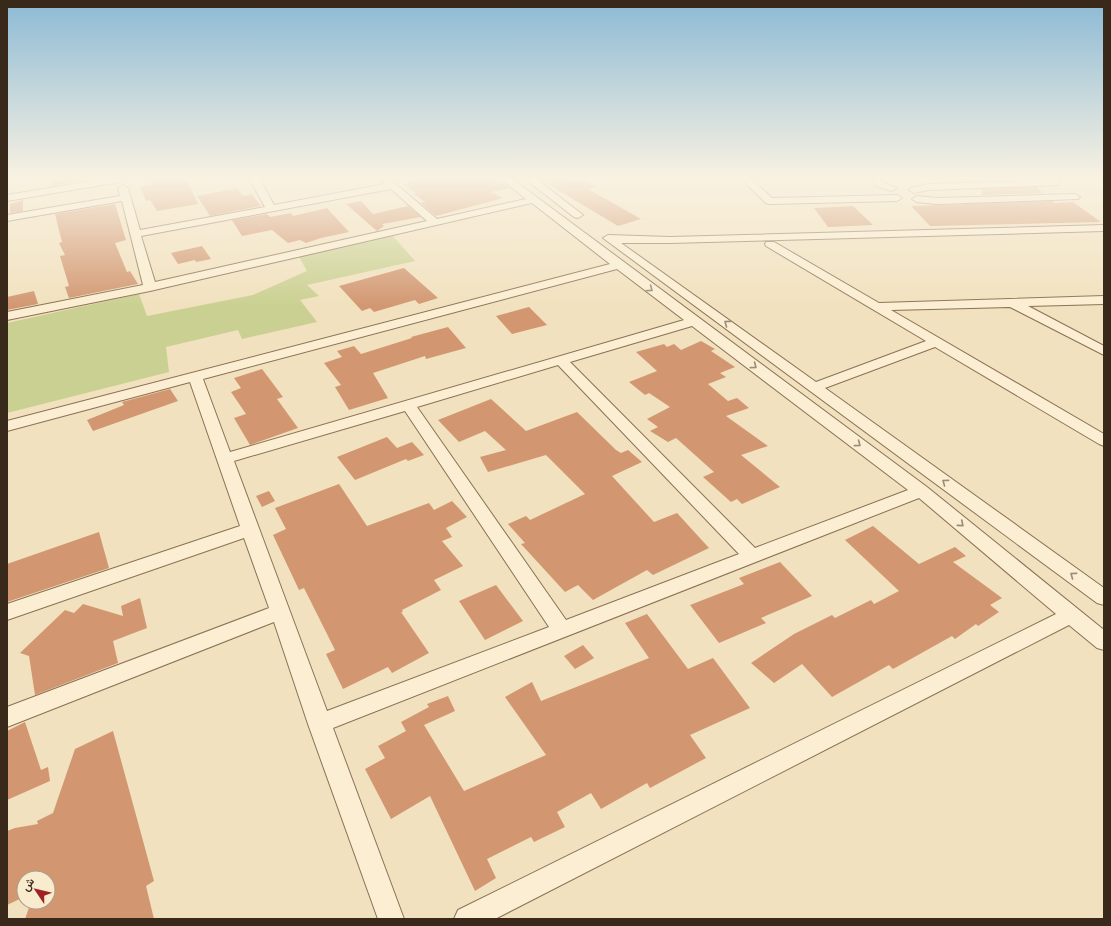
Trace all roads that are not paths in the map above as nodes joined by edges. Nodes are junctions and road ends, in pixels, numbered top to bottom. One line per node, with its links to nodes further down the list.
1 (131, 221): 8 (street)
2 (202, 221): 8 (street)
3 (438, 221): 5 (street)
4 (561, 221): 7 (street)
5 (434, 222): 15 (street)
6 (1104, 228): 10 (street)
7 (574, 231): 10 (street); 12 (street)
8 (135, 234): 15 (street)
9 (1104, 236): 11 (street)
10 (608, 238): 13 (street)
11 (770, 244): 13 (street); 19 (street)
12 (597, 248): 13 (street); 14 (street)
13 (622, 248): 27 (street, one-way to 13)
14 (619, 265): 22 (street, one-way to 22); 26 (street)
15 (150, 287): 21 (street)
16 (1086, 300): 17 (street); 18 (street); 20 (street)
17 (1104, 300)
18 (1013, 302): 19 (street); 24 (street)
19 (876, 306): 23 (street)
20 (1104, 309)
21 (7, 316)
22 (694, 321): 25 (street); 32 (street, one-way to 32)
23 (936, 342): 27 (street); 30 (street)
24 (1104, 351)
25 (561, 360): 28 (street); 34 (street)
26 (195, 377): 29 (street); 31 (street)
27 (815, 387): 35 (street, one-way to 27)
28 (408, 405): 31 (street); 39 (street)
29 (7, 426)
30 (1104, 442)
31 (224, 459): 33 (street)
32 (921, 491): 34 (street); 38 (street, one-way to 38)
33 (250, 529): 36 (street); 37 (street)
34 (752, 556): 39 (street)
35 (1104, 598)
36 (7, 612)
37 (279, 612): 41 (street); 42 (street)
38 (1071, 615): 40 (street); 44 (street)
39 (562, 630): 42 (street)
40 (1104, 642)
41 (7, 717)
42 (319, 724): 43 (street)
43 (391, 919)
44 (467, 919)

